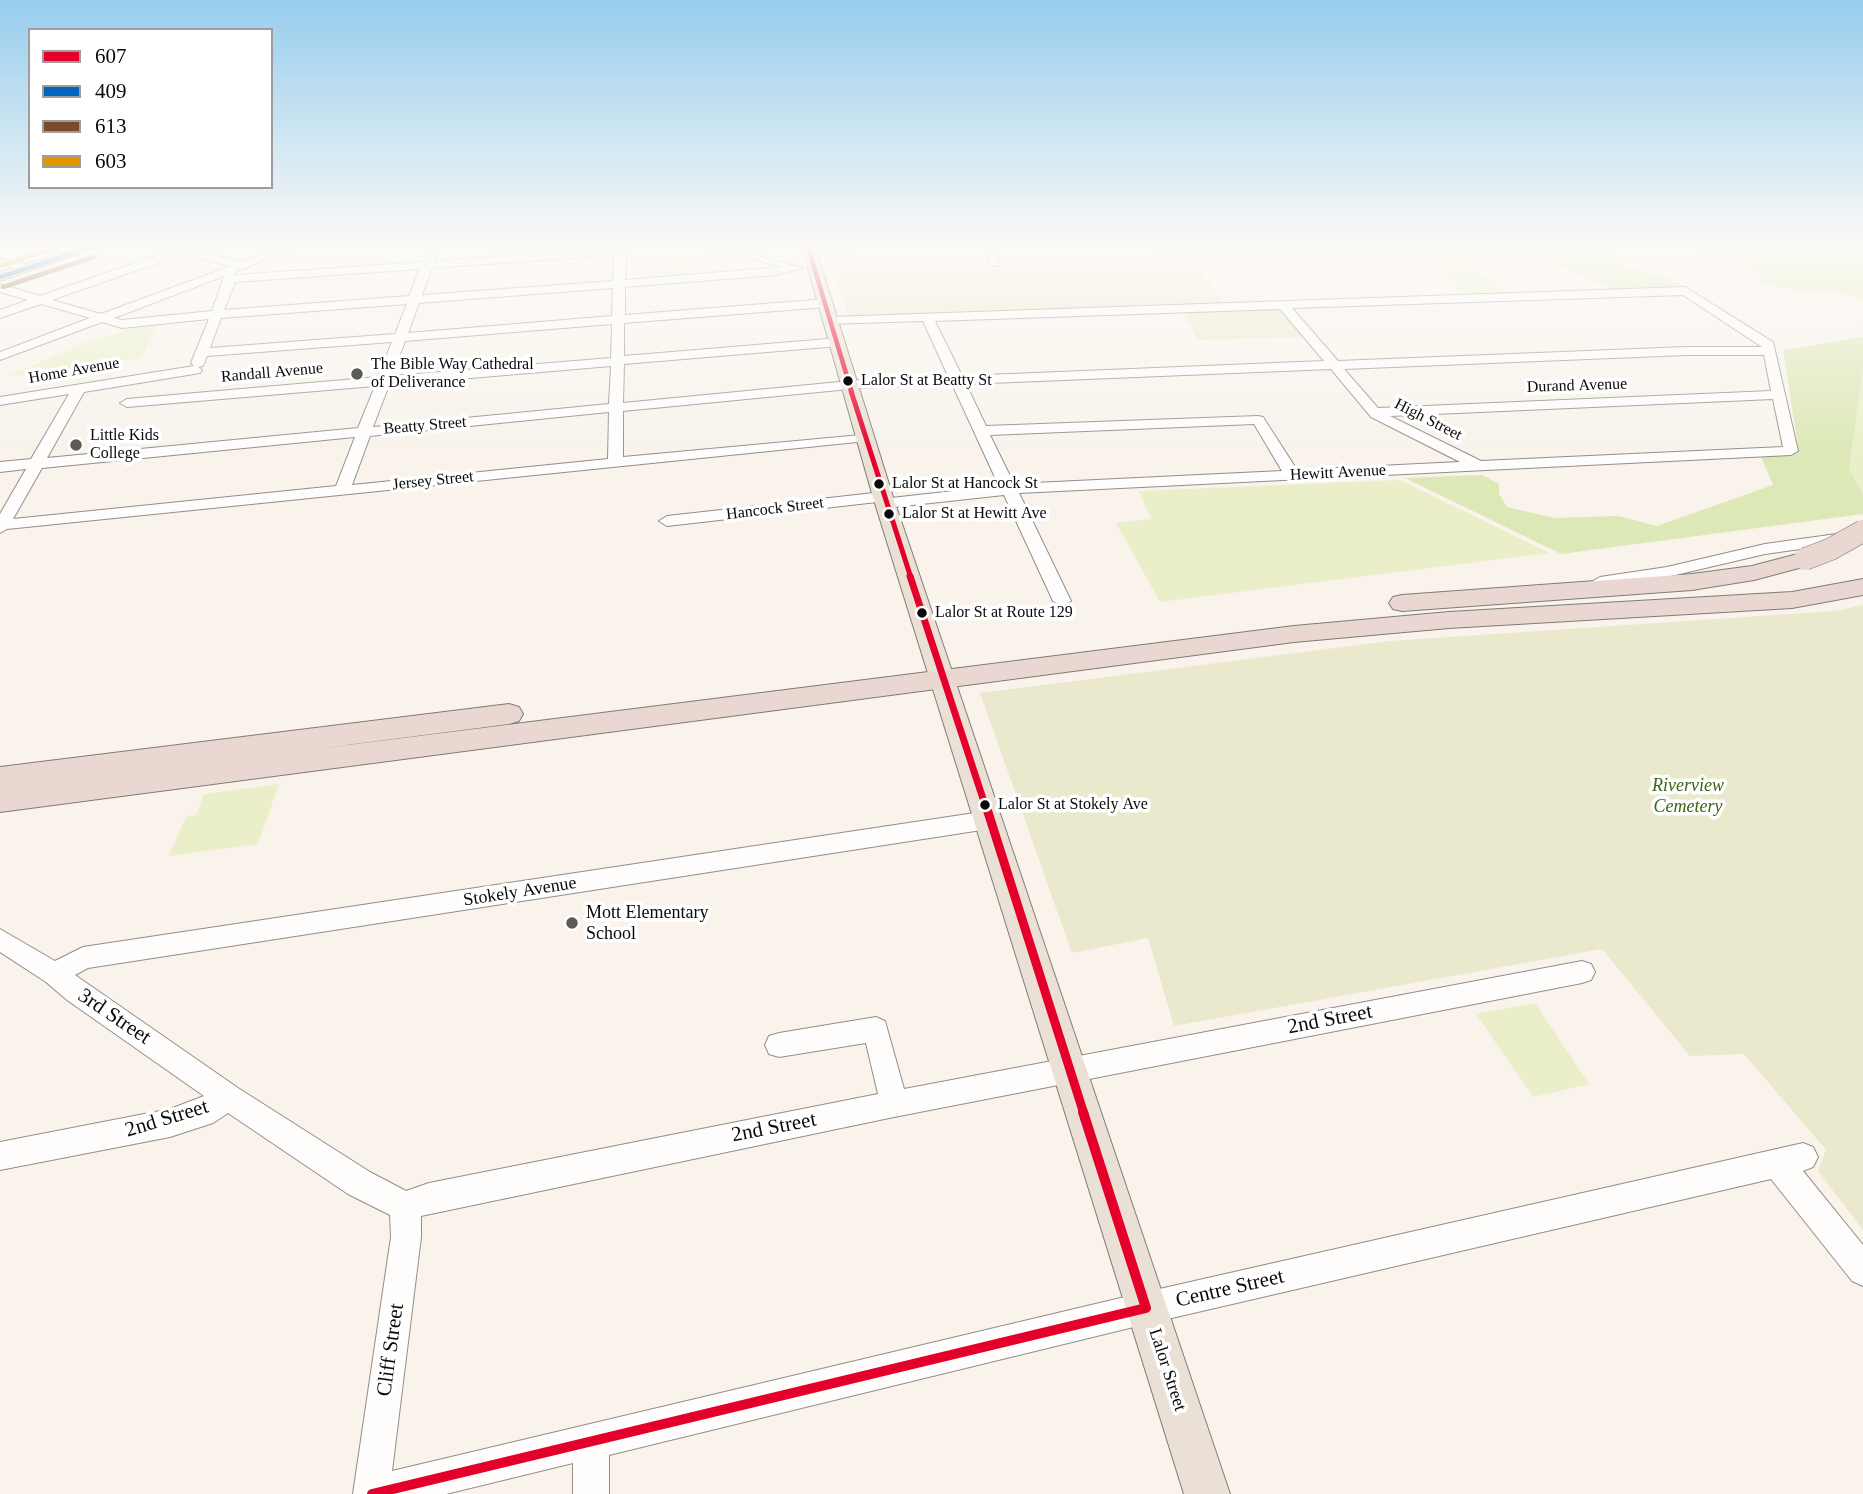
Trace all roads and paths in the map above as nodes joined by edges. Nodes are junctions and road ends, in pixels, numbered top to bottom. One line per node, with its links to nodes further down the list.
1 (96, 317): 13 (street)
2 (104, 317): 13 (street)
3 (191, 317): 13 (street)
4 (216, 317): 19 (street)
5 (407, 317): 16 (street)
6 (618, 317): 14 (street)
7 (658, 317): 14 (street)
8 (831, 317): 15 (main road, Lalor Street)
9 (927, 317): 10 (street); 15 (street); 24 (street)
10 (935, 317)
11 (1293, 317): 22 (street, High Street)
12 (1725, 317): 18 (street)
13 (100, 318): 20 (street)
14 (618, 320): 16 (street); 21 (street)
15 (832, 321): 17 (main road, Lalor Street)
16 (400, 337): 19 (street); 25 (street)
17 (839, 342): 21 (street, Randall Avenue); 26 (main road, Lalor Street)
18 (1768, 351): 22 (street, Beatty Street); 28 (street)
19 (202, 353): 23 (street)
20 (0, 356)
21 (618, 361): 25 (street, Randall Avenue); 32 (street)
22 (1335, 365): 24 (street, Beatty Street); 33 (street, High Street)
23 (195, 370): 27 (street, Home Avenue); 29 (street)
24 (957, 380): 26 (street, Beatty Street); 34 (street)
25 (383, 381): 29 (street, Randall Avenue); 35 (street)
26 (851, 386): 32 (street, Beatty Street); 36 (main road, Lalor Street)
27 (79, 388): 30 (street, Home Avenue); 37 (street)
28 (1780, 395): 33 (street, Durand Avenue); 39 (street, Hewitt Avenue)
29 (186, 398): 31 (street, Randall Avenue)
30 (0, 401)
31 (127, 403)
32 (616, 408): 35 (street, Beatty Street); 38 (street)
33 (1375, 412): 39 (street, High Street)
34 (981, 430): 41 (street); 42 (street)
35 (365, 431): 37 (street, Beatty Street); 43 (street)
36 (867, 438): 38 (street, Jersey Street); 44 (main road, Lalor Street)
37 (37, 463): 40 (street, Beatty Street); 46 (street)
38 (615, 463): 43 (street, Jersey Street)
39 (1479, 466): 41 (street, Hewitt Avenue)
40 (0, 467)
41 (1293, 475): 42 (street, Hewitt Avenue)
42 (1009, 489): 44 (street, Hewitt Avenue); 50 (street)
43 (342, 490): 46 (street, Jersey Street)
44 (884, 500): 45 (street, Hancock Street); 51 (main road, Lalor Street)
45 (667, 521)
46 (1, 526)
47 (1863, 533): 49 (street); 49 (highway, bridge)
48 (1863, 587): 51 (highway)
49 (1536, 592): 51 (highway)
50 (1062, 601)
51 (941, 669): 52 (highway); 53 (highway); 54 (main road, Lalor Street)
52 (0, 778)
53 (0, 800)
54 (988, 820): 57 (street, Stokely Avenue); 59 (main road, Lalor Street)
55 (0, 939): 57 (street, 3rd Street)
56 (1581, 972): 59 (street, 2nd Street)
57 (55, 974): 60 (street, 3rd Street)
58 (779, 1045): 61 (street)
59 (1068, 1070): 61 (street, 2nd Street); 65 (main road, Lalor Street)
60 (228, 1097): 62 (street, 2nd Street); 63 (street, 2nd Street)
61 (894, 1104): 63 (street, 2nd Street)
62 (0, 1156)
63 (405, 1207): 67 (street, Cliff Street)
64 (1863, 1270): 65 (street, Centre Street)
65 (1146, 1308): 66 (street, Centre Street); 69 (main road, Lalor Street)
66 (591, 1442): 67 (street, Centre Street); 68 (street)
67 (372, 1494)
68 (591, 1494)
69 (1207, 1494)

